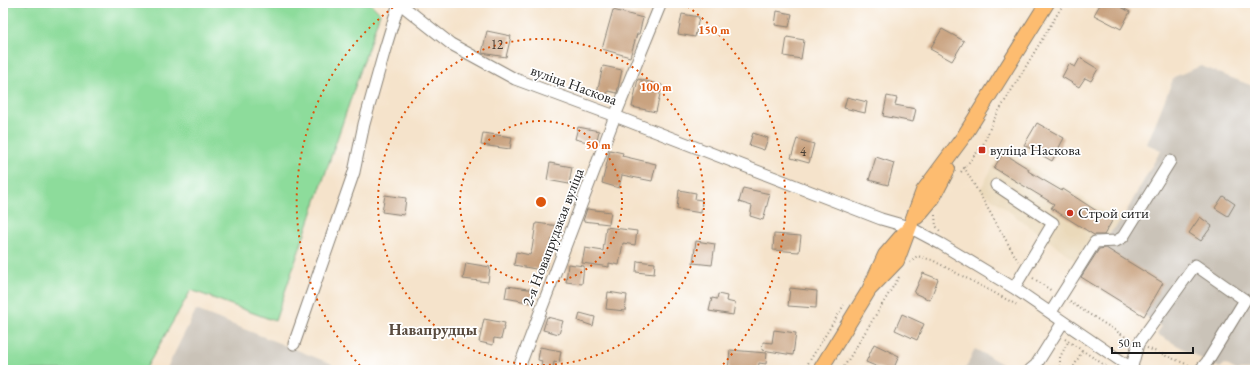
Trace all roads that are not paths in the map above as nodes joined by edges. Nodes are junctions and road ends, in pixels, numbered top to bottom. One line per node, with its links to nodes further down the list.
1 (399, 3): 4 (street, вуліца Наскова); 12 (street)
2 (660, 3): 4 (street, 2-я Новапрудзкая вуліца)
3 (1047, 3): 7 (main road)
4 (615, 116): 7 (street, вуліца Наскова); 13 (street, 2-я Новапрудзкая вуліца)
5 (1170, 162): 10 (street)
6 (996, 185): 8 (street)
7 (909, 227): 8 (street, вуліца Наскова); 9 (main road); 9 (main road)
8 (1014, 288): 10 (street, вуліца Наскова)
9 (869, 290): 14 (main road)
10 (1051, 312): 11 (street, вуліца Наскова)
11 (1063, 322): 15 (street); 16 (street, вуліца Наскова)
12 (294, 344)
13 (518, 370)
14 (820, 370)
15 (1030, 370)
16 (1133, 370): 17 (street)
17 (1200, 370)

